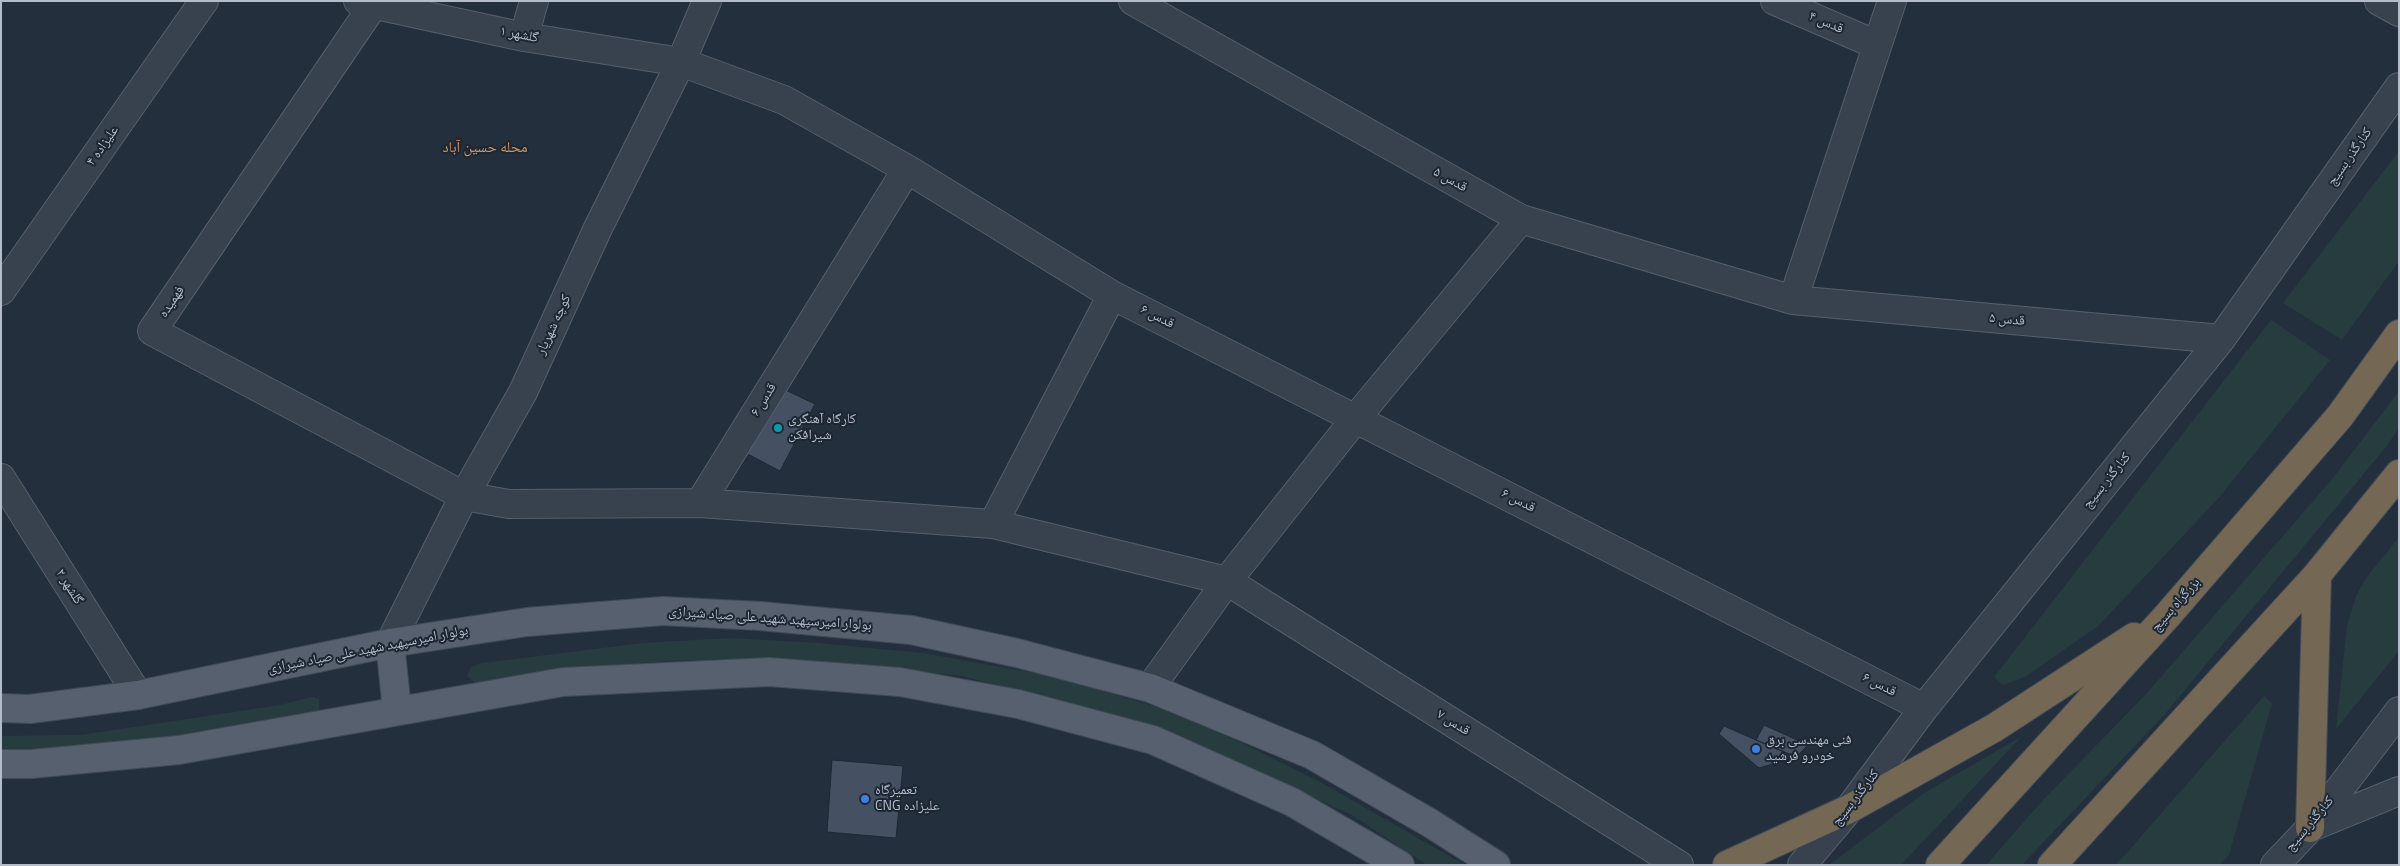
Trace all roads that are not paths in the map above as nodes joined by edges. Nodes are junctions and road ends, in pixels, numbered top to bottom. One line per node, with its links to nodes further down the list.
1 (204, 1): 16 (street, علیزاده ۴)
2 (534, 1): 10 (street)
3 (707, 1): 12 (street, کوچه شهریار)
4 (1133, 1): 15 (street, قدس ۵)
5 (1775, 1): 11 (street, قدس ۴)
6 (1892, 1): 11 (street)
7 (2380, 1): 9 (street)
8 (369, 3): 10 (street, گلشهر ۱); 24 (street, فهمیده)
9 (2399, 12)
10 (524, 37): 12 (street, گلشهر ۱)
11 (1877, 45): 18 (street)
12 (681, 62): 14 (street, قدس ۶); 24 (street, کوچه شهریار)
13 (2399, 87): 20 (street, کنارگذر بسیج)
14 (907, 169): 17 (street, قدس ۶); 25 (street, قدس ۶)
15 (1521, 219): 18 (street, قدس ۵); 21 (street)
16 (1, 291)
17 (1112, 295): 21 (street, قدس ۶); 26 (street)
18 (1793, 300): 20 (street, قدس ۵)
19 (2399, 334): 29 (highway, بزرگراه بسیج)
20 (2221, 339): 34 (street, کنارگذر بسیج)
21 (1356, 418): 28 (street); 34 (street, قدس ۶)
22 (2399, 474): 27 (highway)
23 (1, 478): 32 (street, گلشهر ۲)
24 (464, 496): 25 (street, قدس ۷); 30 (street, کوچه شهریار)
25 (700, 504): 26 (street, قدس ۷)
26 (993, 524): 28 (street, قدس ۷)
27 (2317, 575): 40 (highway); 47 (highway)
28 (1227, 581): 31 (street); 43 (street, قدس ۷)
29 (2167, 616): 39 (highway); 46 (highway, بزرگراه بسیج)
30 (390, 643): 31 (main road, بولوار امیرسپهبد شهید علی صیاد شیرازی); 32 (main road, بولوار امیرسپهبد شهید علی صیاد شیرازی); 35 (main road)
31 (1150, 688): 42 (main road, بولوار امیرسپهبد شهید علی صیاد شیرازی)
32 (138, 695): 33 (main road, بولوار امیرسپهبد شهید علی صیاد شیرازی)
33 (1, 708)
34 (1924, 708): 39 (street, کنارگذر بسیج)
35 (397, 710): 37 (main road); 41 (main road)
36 (2399, 711): 40 (street, کنارگذر بسیج)
37 (1, 764)
38 (2399, 791): 40 (street)
39 (1849, 809): 44 (highway); 45 (street, کنارگذر بسیج)
40 (2310, 828): 48 (street, کنارگذر بسیج)
41 (1400, 865)
42 (1496, 865)
43 (1679, 865)
44 (1727, 865)
45 (1802, 865)
46 (1940, 865)
47 (2052, 865)
48 (2275, 865)

